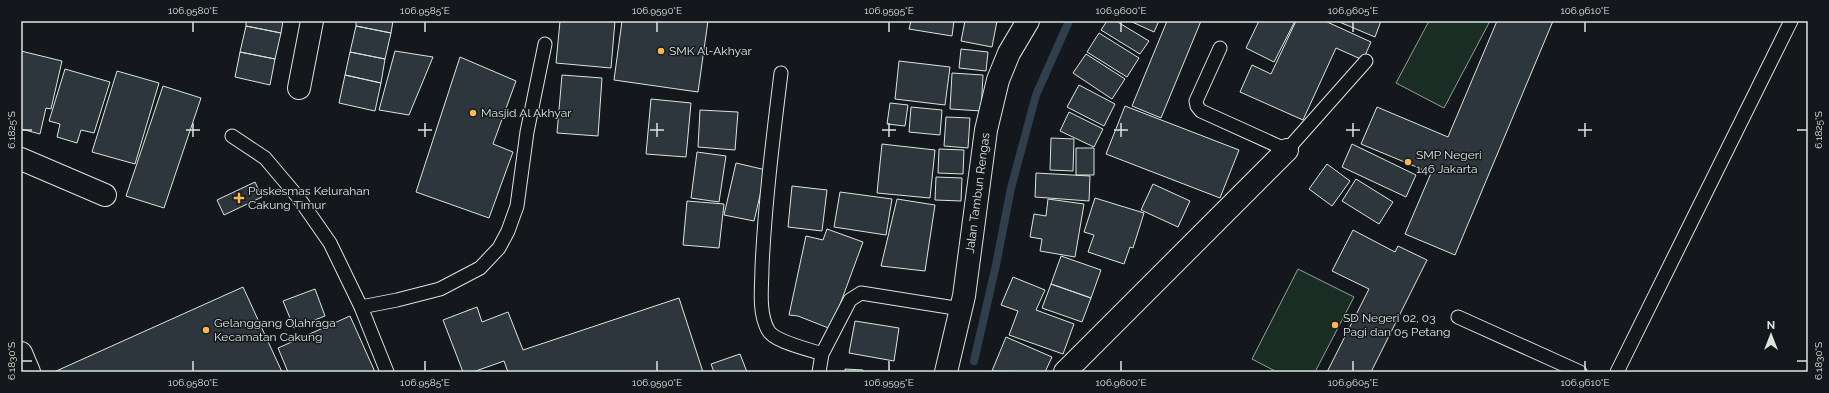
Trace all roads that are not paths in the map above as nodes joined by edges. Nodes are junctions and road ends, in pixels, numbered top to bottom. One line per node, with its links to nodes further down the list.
1 (312, 21): 8 (street)
2 (1028, 21): 14 (street, Jalan Tambun Rengas)
3 (1791, 21): 24 (lane)
4 (545, 44): 13 (lane)
5 (1220, 48): 10 (lane)
6 (1366, 61): 10 (lane)
7 (781, 73): 17 (lane)
8 (299, 88)
9 (232, 136): 13 (lane)
10 (1287, 150): 22 (street)
11 (21, 159): 12 (street)
12 (105, 194)
13 (361, 307): 19 (lane)
14 (961, 310): 17 (lane); 21 (street, Jalan Tambun Rengas)
15 (1458, 317): 23 (lane)
16 (21, 353): 18 (street)
17 (822, 354): 20 (lane)
18 (29, 372)
19 (387, 372)
20 (819, 372)
21 (946, 372)
22 (1065, 372)
23 (1580, 372)
24 (1617, 372)

